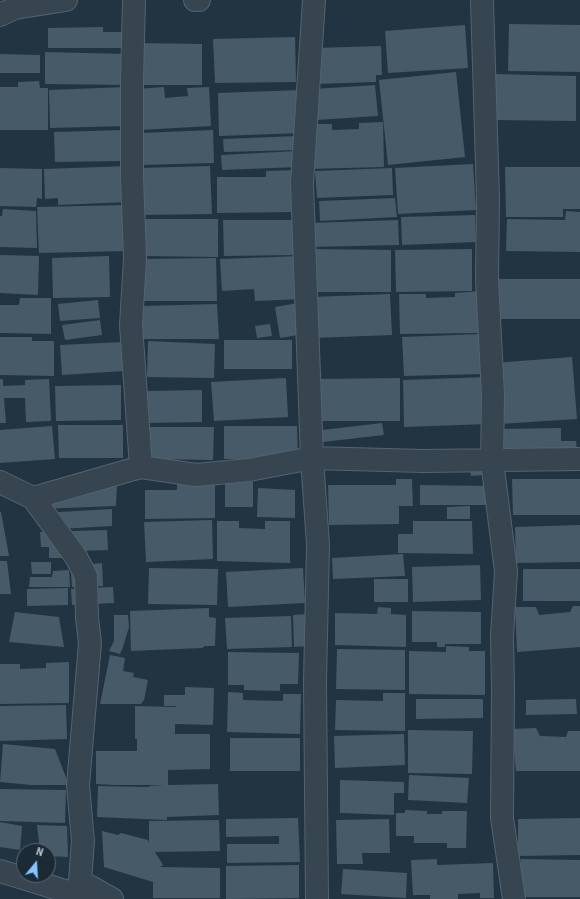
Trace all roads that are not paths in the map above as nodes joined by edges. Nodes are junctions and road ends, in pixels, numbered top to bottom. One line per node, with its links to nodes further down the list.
1 (66, 0): 5 (street)
2 (134, 0): 9 (street)
3 (314, 0): 6 (street)
4 (482, 0): 8 (street)
5 (0, 15)
6 (312, 458): 8 (street); 9 (street); 15 (street)
7 (580, 459): 8 (street)
8 (492, 461): 16 (street)
9 (141, 467): 11 (street)
10 (0, 482): 11 (street)
11 (32, 498): 14 (street)
12 (0, 871): 13 (street)
13 (91, 899)
14 (112, 899)
15 (317, 899)
16 (514, 899)

